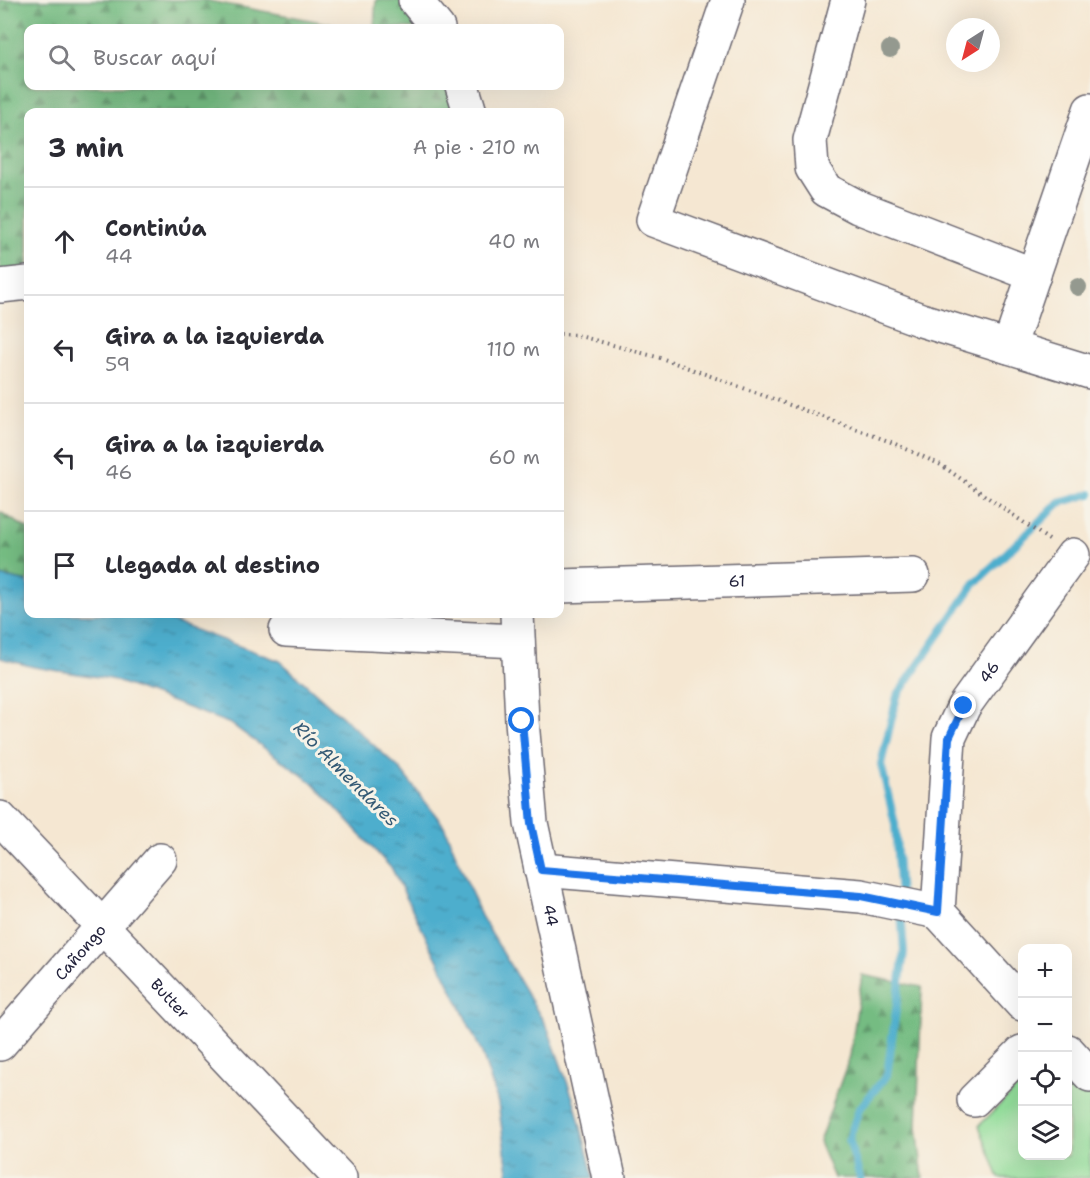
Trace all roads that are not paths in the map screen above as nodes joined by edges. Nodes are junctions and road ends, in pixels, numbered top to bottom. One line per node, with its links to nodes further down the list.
1 (415, 0): 4 (street)
2 (728, 0): 11 (street)
3 (848, 0): 8 (street)
4 (435, 24)
5 (463, 90): 6 (street)
6 (469, 108)
7 (1090, 110): 8 (street)
8 (1034, 275): 11 (street)
9 (24, 283): 10 (street)
10 (0, 286)
11 (1010, 347): 12 (street)
12 (1090, 372)
13 (1066, 550): 21 (street, 46)
14 (913, 575): 15 (street, 61)
15 (564, 586)
16 (517, 627): 17 (street); 20 (street, 44)
17 (286, 630)
18 (0, 818): 22 (street, Butter)
19 (160, 860): 22 (street, Cañongo)
20 (541, 870): 21 (street); 30 (street, 44)
21 (938, 912): 23 (street)
22 (104, 927): 24 (street, Cañongo); 29 (street, Butter)
23 (1018, 999)
24 (0, 1044)
25 (1069, 1052): 27 (street)
26 (1018, 1057): 28 (street)
27 (1090, 1075)
28 (974, 1100)
29 (340, 1178)
30 (609, 1178)

